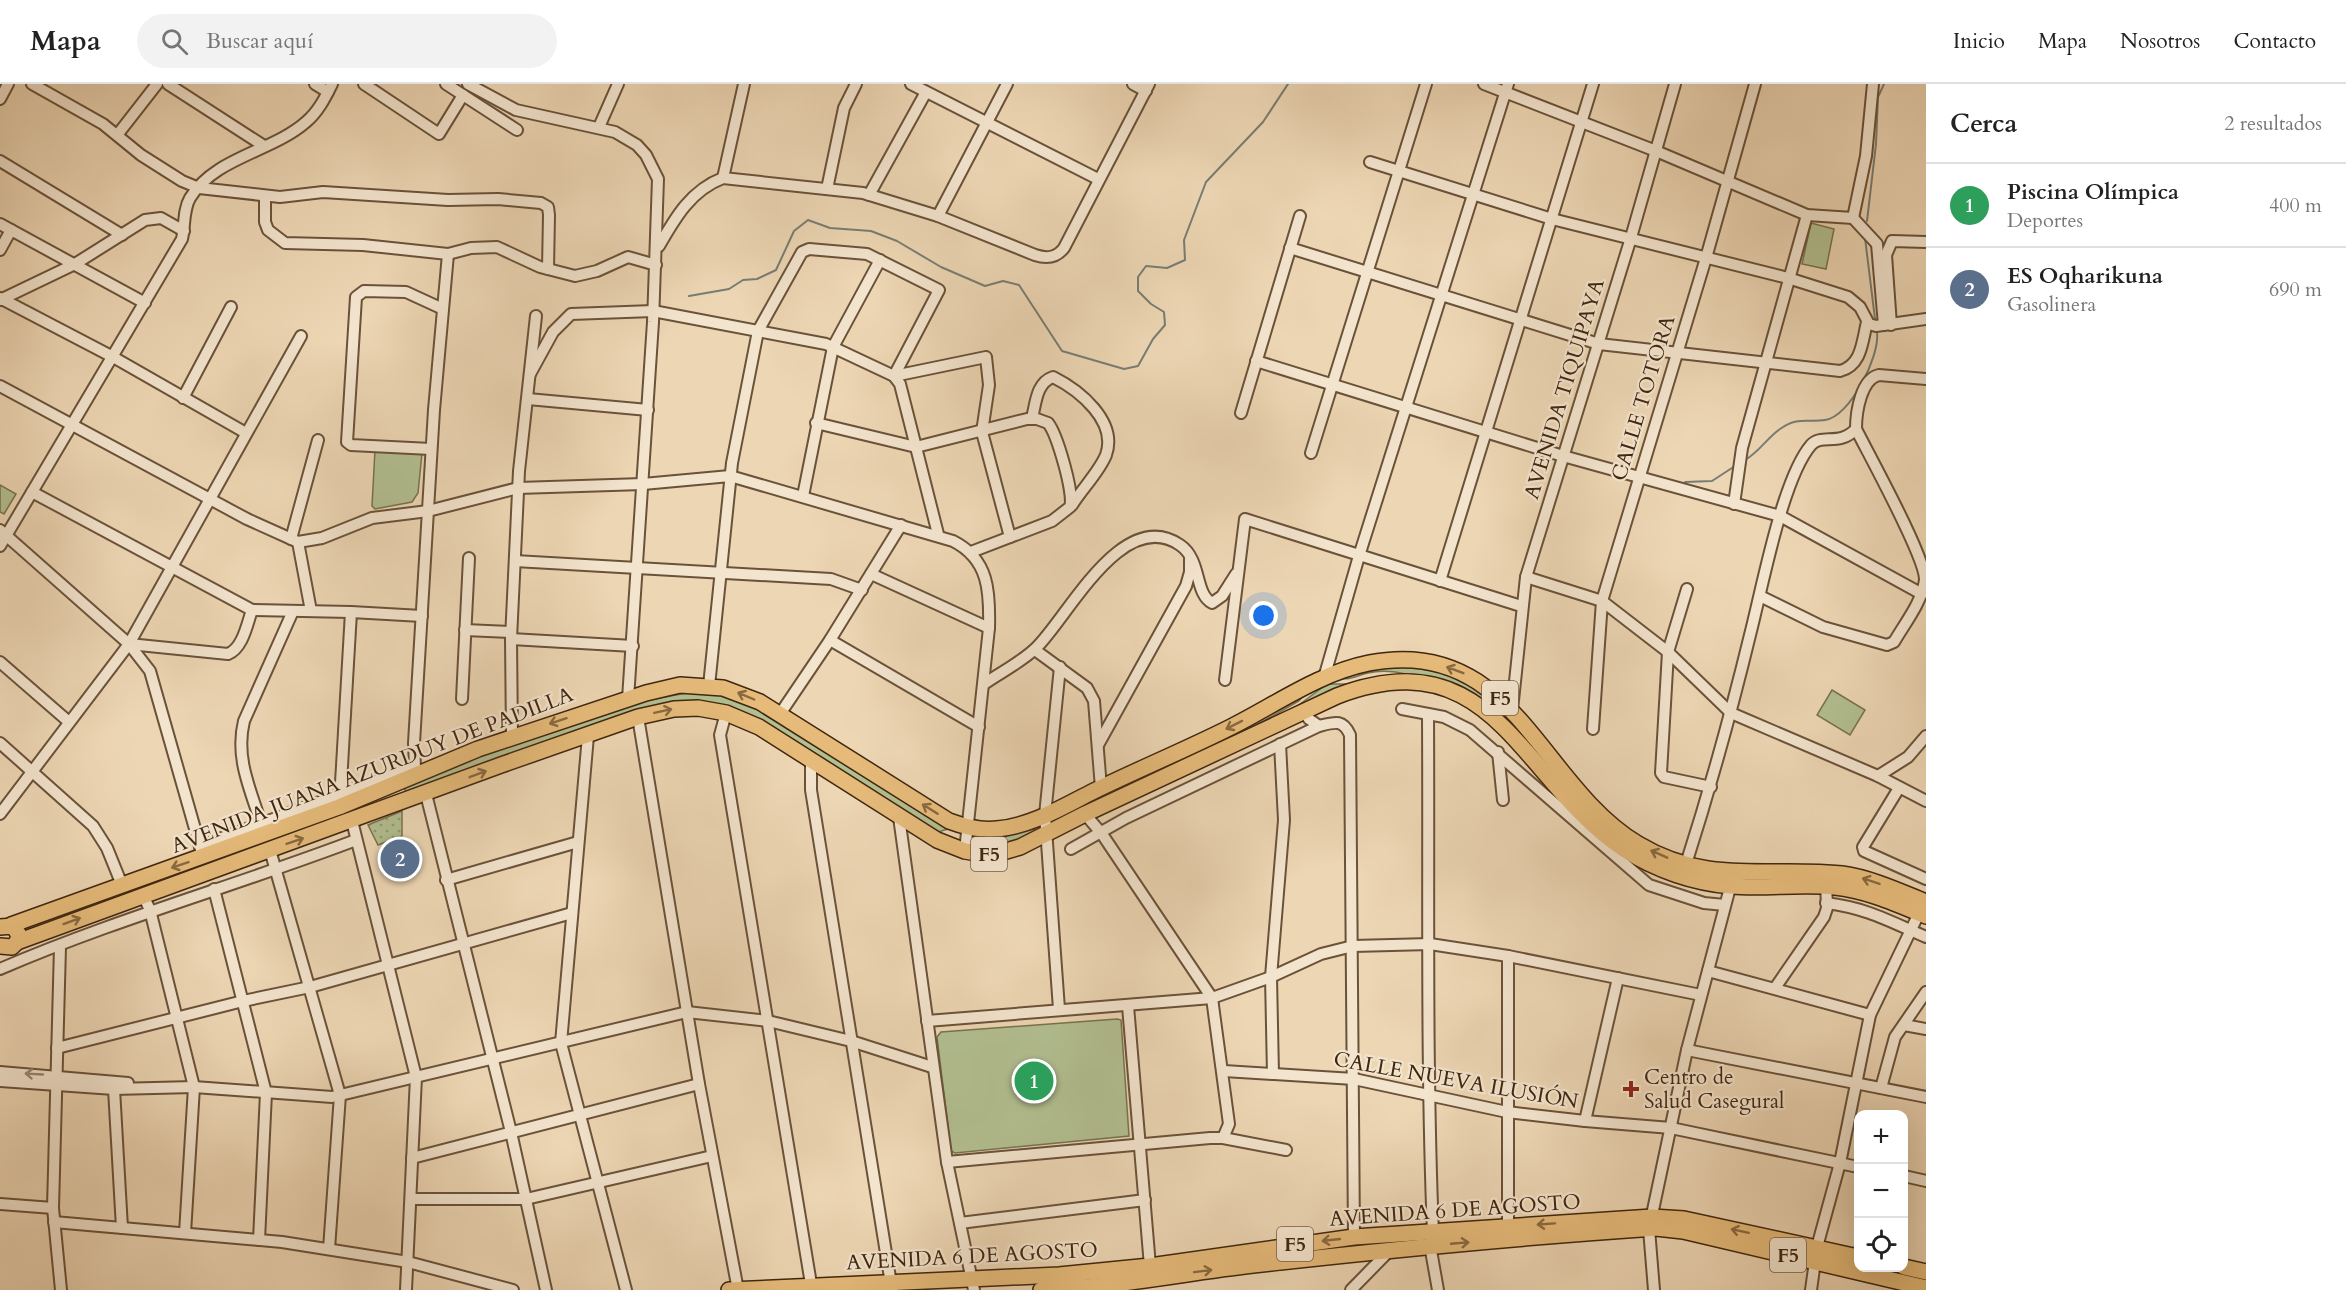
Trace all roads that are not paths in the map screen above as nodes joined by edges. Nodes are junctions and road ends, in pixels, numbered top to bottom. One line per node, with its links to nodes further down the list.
1 (8, 84): 26 (street)
2 (32, 84): 31 (street)
3 (157, 84): 31 (street)
4 (168, 84): 32 (street)
5 (315, 84): 22 (street)
6 (364, 84): 25 (street)
7 (446, 84): 25 (street)
8 (468, 84): 29 (street)
9 (618, 84): 29 (street)
10 (744, 84): 37 (street)
11 (856, 84): 41 (street)
12 (911, 84): 24 (street)
13 (1007, 84): 28 (street)
14 (1133, 84): 21 (street)
15 (1426, 84): 36 (street)
16 (1485, 84): 23 (street)
17 (1593, 84): 27 (street)
18 (1674, 84): 33 (street, AVENIDA TIQUIPAYA)
19 (1755, 84): 39 (street, CALLE TOTORA)
20 (1873, 84): 48 (street)
21 (1147, 87): 38 (street)
22 (330, 88): 32 (street)
23 (1506, 88): 27 (street); 42 (street)
24 (926, 92): 28 (street); 43 (street)
25 (463, 95): 30 (street)
26 (0, 99)
27 (1582, 122): 33 (street); 49 (street)
28 (987, 123): 38 (street); 46 (street)
29 (599, 127): 57 (street)
30 (517, 130)
31 (118, 134): 40 (street)
32 (264, 146): 40 (street)
33 (1656, 151): 39 (street); 54 (street, AVENIDA TIQUIPAYA)
34 (0, 161): 53 (street)
35 (1370, 162): 36 (street)
36 (1399, 172): 42 (street); 65 (street)
37 (723, 178): 41 (street); 57 (street)
38 (1098, 179): 46 (street)
39 (1728, 180): 45 (street); 60 (street, CALLE TOTORA)
40 (199, 188): 44 (street); 52 (street)
41 (827, 189): 43 (street)
42 (1473, 194): 49 (street); 67 (street)
43 (869, 195): 46 (street)
44 (265, 196): 59 (street); 64 (street)
45 (1807, 214): 48 (street); 66 (street)
46 (938, 216)
47 (1300, 216): 56 (street)
48 (1852, 218): 77 (street)
49 (1552, 219): 54 (street); 75 (street)
50 (0, 224): 51 (street)
51 (11, 230): 58 (street); 62 (street)
52 (184, 231): 53 (street); 69 (street)
53 (122, 235): 62 (street)
54 (1630, 241): 60 (street); 80 (street, AVENIDA TIQUIPAYA)
55 (1926, 243): 77 (street)
56 (1290, 248): 65 (street); 84 (street)
57 (657, 249): 63 (street)
58 (0, 250)
59 (448, 254): 64 (street); 71 (street)
60 (1706, 258): 66 (street); 82 (street, CALLE TOTORA)
61 (880, 260): 78 (street); 81 (street); 87 (street)
62 (75, 264): 68 (street); 69 (street)
63 (656, 265): 64 (street); 72 (street)
64 (548, 269)
65 (1367, 272): 67 (street); 89 (street)
66 (1788, 278): 76 (street); 85 (street)
67 (1441, 295): 75 (street); 93 (street)
68 (0, 299): 83 (street)
69 (145, 303): 83 (street)
70 (231, 307): 91 (street)
71 (443, 309): 105 (street); 105 (street)
72 (653, 311): 78 (street); 86 (street); 94 (street)
73 (536, 316): 86 (street)
74 (1926, 319): 77 (street)
75 (1521, 320): 80 (street); 101 (street)
76 (1867, 322): 77 (street); 85 (street)
77 (1888, 325)
78 (758, 331): 81 (street); 108 (street)
79 (301, 336): 102 (street)
80 (1599, 344): 82 (street); 107 (street, AVENIDA TIQUIPAYA)
81 (833, 347): 87 (street); 97 (street)
82 (1678, 352): 85 (street); 109 (street, CALLE TOTORA)
83 (112, 357): 91 (street); 98 (street)
84 (1256, 361): 89 (street); 95 (street)
85 (1766, 361): 115 (street)
86 (530, 374): 92 (street)
87 (894, 376): 100 (street); 104 (street)
88 (1926, 379): 99 (street)
89 (1332, 385): 93 (street); 106 (street)
90 (0, 386): 98 (street)
91 (183, 398): 102 (street)
92 (528, 399): 94 (street); 111 (street)
93 (1406, 408): 101 (street); 127 (street)
94 (648, 410): 110 (street)
95 (1241, 413)
96 (1032, 418): 100 (street); 116 (street); 116 (street)
97 (816, 423): 104 (street); 113 (street)
98 (73, 424): 112 (street); 114 (street)
99 (1856, 429): 118 (street); 136 (street)
100 (982, 432): 104 (street); 122 (street)
101 (1486, 432): 107 (street); 137 (street)
102 (246, 434): 114 (street)
103 (318, 440): 123 (street)
104 (916, 447): 121 (street)
105 (431, 449): 117 (street)
106 (1311, 453)
107 (1563, 456): 109 (street); 135 (street, AVENIDA TIQUIPAYA)
108 (730, 476): 110 (street); 113 (street); 133 (street)
109 (1638, 477): 115 (street); 142 (street, CALLE TOTORA)
110 (643, 484): 111 (street); 131 (street)
111 (518, 488): 117 (street); 129 (street)
112 (32, 492): 120 (street); 130 (street)
113 (803, 495): 119 (street)
114 (209, 499): 123 (street); 130 (street)
115 (1734, 504): 118 (street)
116 (1070, 507): 122 (street)
117 (428, 511): 123 (street); 148 (street)
118 (1780, 516): 140 (street); 141 (street)
119 (901, 525): 121 (street); 134 (street)
120 (3, 533): 124 (street); 153 (street)
121 (938, 534): 125 (street)
122 (1010, 537): 125 (street)
123 (295, 540): 146 (street)
124 (0, 546)
125 (971, 552): 149 (street)
126 (1190, 556): 132 (street); 155 (street); 184 (street)
127 (1359, 556): 132 (street); 137 (street); 159 (street)
128 (469, 558): 150 (street)
129 (514, 561): 131 (street); 151 (street)
130 (171, 566): 144 (street); 153 (street)
131 (638, 568): 133 (street); 154 (street)
132 (1238, 572): 160 (street)
133 (722, 573): 139 (street); 163 (street)
134 (871, 574): 139 (street); 149 (street)
135 (1526, 577): 142 (street); 143 (street, AVENIDA TIQUIPAYA)
136 (1926, 577): 140 (street)
137 (1440, 581): 143 (street)
138 (1687, 589): 156 (street)
139 (862, 590): 152 (street)
140 (1922, 594): 141 (street)
141 (1760, 596): 170 (street)
142 (1602, 601): 156 (street); 177 (street, CALLE TOTORA)
143 (1521, 606): 167 (street, AVENIDA TIQUIPAYA)
144 (252, 610): 145 (street); 153 (street)
145 (293, 611): 146 (street); 206 (street)
146 (311, 611): 147 (street)
147 (351, 612): 148 (street); 196 (street)
148 (422, 616): 187 (street)
149 (989, 628): 162 (street)
150 (465, 630): 151 (street); 164 (street)
151 (511, 636): 154 (street); 180 (street)
152 (830, 640): 171 (street); 176 (street)
153 (129, 644): 174 (street); 215 (street)
154 (633, 646): 165 (street)
155 (1035, 650): 158 (street); 162 (street)
156 (1668, 652): 170 (street); 191 (street)
157 (0, 662): 174 (street)
158 (1060, 667): 184 (street); 202 (street)
159 (1324, 678): 161 (highway); 167 (highway, AVENIDA JUANA AZURDUY DE PADILLA / F5, one-way to 159); 182 (highway); 192 (highway, AVENIDA JUANA AZURDUY DE PADILLA / F5, one-way to 192)
160 (1225, 680)
161 (1412, 683): 168 (highway, AVENIDA JUANA AZURDUY DE PADILLA / F5); 220 (highway, AVENIDA JUANA AZURDUY DE PADILLA / F5)
162 (984, 684): 176 (street)
163 (709, 686): 165 (highway, AVENIDA JUANA AZURDUY DE PADILLA / F5); 171 (highway, AVENIDA JUANA AZURDUY DE PADILLA / F5, one-way to 163)
164 (462, 699)
165 (628, 699): 180 (highway, AVENIDA JUANA AZURDUY DE PADILLA / F5, one-way to 180)
166 (1402, 709): 172 (street)
167 (1512, 710): 216 (highway, AVENIDA JUANA AZURDUY DE PADILLA / F5, one-way to 167)
168 (1304, 711): 175 (street); 182 (highway, AVENIDA JUANA AZURDUY DE PADILLA / F5)
169 (726, 713): 173 (highway, AVENIDA JUANA AZURDUY DE PADILLA / F5, one-way to 169); 186 (highway, AVENIDA JUANA AZURDUY DE PADILLA / F5); 255 (street)
170 (1731, 713): 189 (street); 191 (street)
171 (780, 714): 207 (highway, AVENIDA JUANA AZURDUY DE PADILLA / F5, one-way to 171)
172 (1428, 714): 185 (street); 234 (street)
173 (638, 717): 178 (highway, AVENIDA JUANA AZURDUY DE PADILLA / F5); 252 (street)
174 (69, 722): 188 (street)
175 (1320, 726): 183 (street); 236 (street)
176 (979, 727): 207 (street)
177 (1593, 729)
178 (588, 736): 194 (highway, AVENIDA JUANA AZURDUY DE PADILLA / F5, one-way to 178); 211 (street)
179 (1926, 736): 189 (street)
180 (512, 737): 190 (highway, AVENIDA JUANA AZURDUY DE PADILLA / F5)
181 (0, 743): 188 (street)
182 (1238, 744): 201 (highway, AVENIDA JUANA AZURDUY DE PADILLA / F5)
183 (1280, 744): 208 (street); 242 (street)
184 (1098, 745): 192 (street)
185 (1498, 752): 197 (street); 226 (street)
186 (811, 760): 204 (highway, AVENIDA JUANA AZURDUY DE PADILLA / F5); 259 (street)
187 (415, 766): 190 (street); 196 (street)
188 (32, 771): 200 (street); 222 (street)
189 (1878, 776): 193 (street)
190 (397, 782): 195 (highway, AVENIDA JUANA AZURDUY DE PADILLA / F5); 199 (highway)
191 (1710, 787): 216 (street)
192 (1101, 788): 202 (highway, AVENIDA JUANA AZURDUY DE PADILLA / F5)
193 (1899, 788): 198 (street); 218 (street)
194 (426, 794): 199 (highway, AVENIDA JUANA AZURDUY DE PADILLA / F5); 219 (street)
195 (362, 798): 196 (highway, AVENIDA JUANA AZURDUY DE PADILLA / F5); 203 (highway)
196 (339, 800): 206 (street); 215 (highway, AVENIDA JUANA AZURDUY DE PADILLA / F5)
197 (1503, 800)
198 (1926, 801)
199 (404, 803): 203 (highway, AVENIDA JUANA AZURDUY DE PADILLA / F5)
200 (0, 813)
201 (1085, 814): 208 (street); 209 (highway, AVENIDA JUANA AZURDUY DE PADILLA / F5)
202 (1045, 815): 207 (highway, AVENIDA JUANA AZURDUY DE PADILLA / F5); 209 (street)
203 (367, 816): 205 (highway, AVENIDA JUANA AZURDUY DE PADILLA / F5)
204 (899, 817): 214 (highway, AVENIDA JUANA AZURDUY DE PADILLA / F5); 256 (street)
205 (352, 821): 210 (street); 213 (highway, AVENIDA JUANA AZURDUY DE PADILLA / F5, one-way to 205)
206 (261, 824): 215 (street)
207 (966, 827): 214 (street)
208 (1102, 834): 212 (street); 248 (street)
209 (1046, 835): 214 (highway, AVENIDA JUANA AZURDUY DE PADILLA / F5); 251 (street)
210 (356, 840): 217 (street); 239 (street)
211 (578, 842): 219 (street); 229 (street)
212 (1071, 849)
213 (270, 850): 217 (street); 224 (highway, AVENIDA JUANA AZURDUY DE PADILLA / F5)
214 (965, 851)
215 (201, 852): 222 (highway, AVENIDA JUANA AZURDUY DE PADILLA / F5, one-way to 222)
216 (1686, 864): 220 (highway, AVENIDA JUANA AZURDUY DE PADILLA / F5)
217 (278, 870): 223 (street); 244 (street)
218 (1926, 879)
219 (446, 880): 233 (street)
220 (1732, 880): 221 (highway, AVENIDA JUANA AZURDUY DE PADILLA / F5); 226 (street)
221 (1826, 880): 225 (street); 227 (highway, AVENIDA JUANA AZURDUY DE PADILLA / F5)
222 (122, 885): 230 (highway, AVENIDA JUANA AZURDUY DE PADILLA / F5)
223 (214, 889): 228 (street); 249 (street)
224 (143, 895): 228 (street); 235 (highway, AVENIDA JUANA AZURDUY DE PADILLA / F5, one-way to 224)
225 (1826, 903): 231 (street); 245 (street)
226 (1725, 905): 241 (street)
227 (1924, 908): 231 (street)
228 (150, 910): 237 (street); 254 (street)
229 (572, 913): 233 (street); 260 (street)
230 (4, 924): 235 (highway, F5)
231 (1910, 929): 232 (street); 253 (street)
232 (1926, 937)
233 (462, 944): 239 (street); 263 (street)
234 (1430, 944): 236 (street); 238 (street); 280 (street)
235 (6, 946)
236 (1353, 946): 242 (street); 269 (street)
237 (60, 947): 240 (street); 261 (street)
238 (1508, 956): 243 (street); 282 (street)
239 (388, 966): 244 (street); 268 (street)
240 (0, 969)
241 (1708, 971): 245 (street); 247 (street)
242 (1271, 977): 248 (street); 267 (street)
243 (1618, 978): 247 (street); 284 (street)
244 (310, 987): 249 (street); 279 (street)
245 (1775, 988): 253 (street)
246 (1926, 992): 257 (street)
247 (1701, 995): 262 (street)
248 (1212, 998): 250 (street); 265 (street)
249 (243, 1001): 254 (street); 278 (street)
250 (1128, 1006): 251 (street); 288 (street)
251 (1059, 1009): 256 (street)
252 (687, 1012): 255 (street); 260 (street); 273 (street)
253 (1870, 1015): 272 (street)
254 (177, 1019): 261 (street); 275 (street)
255 (768, 1021): 259 (street); 322 (street)
256 (927, 1021): 264 (street)
257 (1904, 1025): 258 (street); 276 (street)
258 (1926, 1029)
259 (851, 1041): 264 (street); 321 (street)
260 (561, 1043): 263 (street); 283 (street)
261 (57, 1048): 270 (street)
262 (1688, 1050): 272 (street); 285 (street)
263 (492, 1059): 268 (street); 286 (street)
264 (932, 1066): 292 (street)
265 (1224, 1071): 267 (street, CALLE NUEVA ILUSIÓN); 287 (street)
266 (0, 1072): 270 (street, one-way to 266)
267 (1273, 1074): 269 (street, CALLE NUEVA ILUSIÓN)
268 (416, 1077): 279 (street); 291 (street)
269 (1354, 1079): 280 (street, CALLE NUEVA ILUSIÓN); 309 (street)
270 (55, 1080): 271 (street); 274 (street); 277 (street); 302 (street)
271 (0, 1082)
272 (1856, 1083): 276 (street); 293 (street)
273 (699, 1084): 283 (street); 290 (street)
274 (155, 1087): 275 (street); 277 (street)
275 (194, 1087): 278 (street); 308 (street)
276 (1881, 1088): 281 (street)
277 (114, 1089): 307 (street)
278 (266, 1093): 279 (street); 311 (street)
279 (340, 1095): 312 (street)
280 (1428, 1096): 282 (street, CALLE NUEVA ILUSIÓN); 310 (street)
281 (1926, 1097)
282 (1507, 1112): 284 (street, CALLE NUEVA ILUSIÓN); 306 (street)
283 (580, 1115): 286 (street); 297 (street)
284 (1584, 1122): 285 (street, CALLE NUEVA ILUSIÓN)
285 (1671, 1128): 293 (street, CALLE NUEVA ILUSIÓN); 305 (street)
286 (511, 1132): 291 (street); 299 (street)
287 (1223, 1138): 288 (street); 289 (street)
288 (1140, 1143): 292 (street); 300 (street)
289 (1286, 1150)
290 (712, 1156): 297 (street); 324 (street)
291 (412, 1158): 298 (street)
292 (947, 1162): 304 (street)
293 (1840, 1163): 294 (street, CALLE NUEVA ILUSIÓN); 314 (street)
294 (1854, 1166)
295 (1908, 1177): 296 (street)
296 (1926, 1181)
297 (598, 1184): 299 (street); 329 (street)
298 (411, 1199): 299 (street); 316 (street)
299 (526, 1199): 328 (street)
300 (1145, 1200): 304 (street); 319 (street)
301 (0, 1204): 302 (street)
302 (53, 1209): 303 (street)
303 (54, 1222): 307 (street); 325 (street)
304 (960, 1223): 320 (street)
305 (1650, 1223): 306 (highway, AVENIDA 6 DE AGOSTO / F5, one-way to 306); 310 (highway, AVENIDA 6 DE AGOSTO / F5, one-way to 305); 314 (highway, AVENIDA 6 DE AGOSTO / F5); 333 (street)
306 (1508, 1226): 310 (highway, AVENIDA 6 DE AGOSTO / F5)
307 (122, 1228): 308 (street)
308 (185, 1233): 311 (street)
309 (1354, 1237): 310 (highway, AVENIDA 6 DE AGOSTO / F5); 319 (highway, AVENIDA 6 DE AGOSTO / F5, one-way to 319)
310 (1431, 1239): 313 (highway, AVENIDA 6 DE AGOSTO / F5); 332 (street)
311 (259, 1240): 312 (street)
312 (329, 1249): 316 (street)
313 (1390, 1249): 319 (highway, AVENIDA 6 DE AGOSTO / F5, one-way to 313); 331 (street)
314 (1816, 1254): 315 (highway, AVENIDA 6 DE AGOSTO / F5); 323 (highway, AVENIDA 6 DE AGOSTO / F5); 334 (street)
315 (1854, 1257)
316 (408, 1262): 326 (street); 327 (street)
317 (1908, 1268): 318 (highway)
318 (1926, 1272)
319 (1143, 1275): 320 (highway, AVENIDA 6 DE AGOSTO / F5); 330 (highway, AVENIDA 6 DE AGOSTO / F5)
320 (973, 1284): 321 (highway, AVENIDA 6 DE AGOSTO / F5)
321 (891, 1286): 322 (highway, AVENIDA 6 DE AGOSTO / F5)
322 (812, 1288): 324 (highway, AVENIDA 6 DE AGOSTO / F5)
323 (1926, 1288)
324 (735, 1289)
325 (60, 1290)
326 (406, 1290)
327 (513, 1290)
328 (546, 1290)
329 (626, 1290)
330 (1041, 1290)
331 (1351, 1290)
332 (1438, 1290)
333 (1654, 1290)
334 (1810, 1290)

